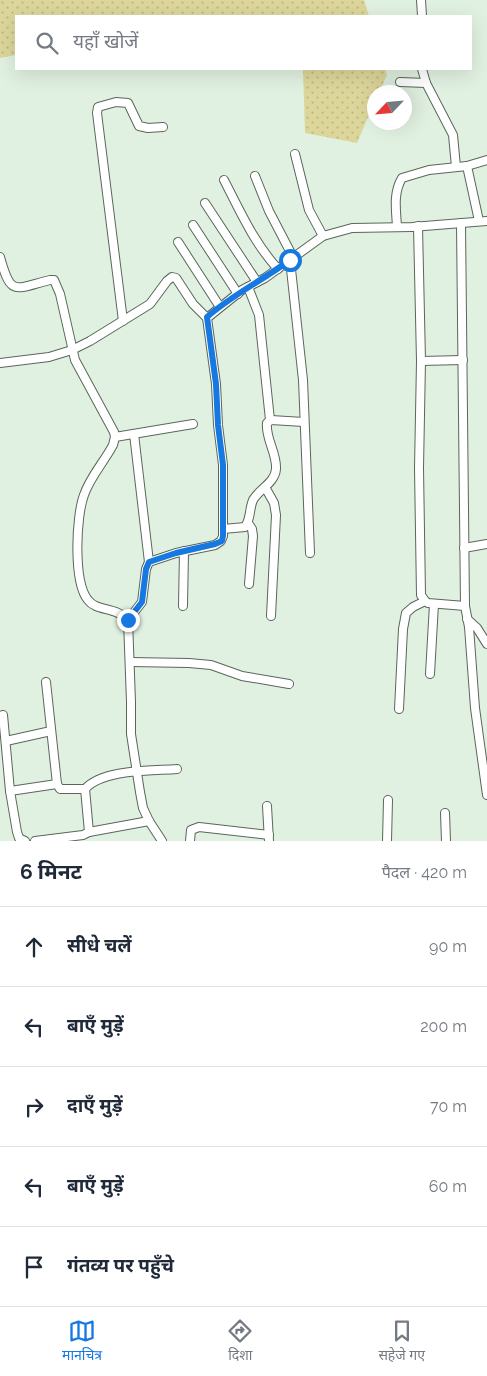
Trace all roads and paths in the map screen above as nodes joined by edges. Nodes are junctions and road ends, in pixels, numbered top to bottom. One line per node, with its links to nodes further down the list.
1 (421, 0): 2 (street)
2 (422, 15)
3 (422, 70): 5 (street)
4 (400, 82): 5 (street)
5 (426, 83): 10 (street)
6 (163, 127): 29 (street)
7 (296, 154): 19 (street)
8 (487, 160): 9 (street)
9 (467, 166): 10 (street); 14 (street)
10 (456, 167): 17 (street)
11 (256, 176): 22 (street)
12 (224, 180): 23 (street)
13 (205, 203): 24 (street)
14 (483, 221): 15 (street)
15 (462, 223): 18 (street); 31 (street)
16 (192, 225): 26 (street)
17 (397, 226): 18 (street); 19 (street)
18 (418, 226): 32 (street)
19 (323, 236): 22 (street)
20 (178, 242): 27 (street)
21 (0, 257): 30 (street)
22 (292, 259): 23 (street); 35 (street)
23 (278, 269): 24 (street)
24 (258, 282): 25 (street)
25 (248, 287): 26 (street); 34 (street)
26 (238, 294): 27 (street)
27 (220, 307): 28 (street)
28 (207, 318): 29 (street); 41 (street)
29 (123, 321): 30 (street)
30 (72, 350): 33 (street); 38 (street)
31 (463, 360): 32 (street); 43 (street)
32 (421, 361): 48 (street)
33 (0, 363)
34 (270, 420): 35 (street); 39 (street)
35 (304, 422): 45 (street)
36 (193, 424): 37 (street)
37 (134, 434): 38 (street); 46 (street)
38 (115, 437): 54 (street)
39 (265, 487): 40 (street); 52 (street)
40 (248, 523): 41 (street); 47 (street)
41 (223, 529): 44 (street)
42 (487, 544): 43 (street)
43 (464, 548): 51 (street)
44 (184, 551): 46 (street); 50 (street)
45 (310, 553)
46 (149, 562): 54 (street)
47 (249, 584)
48 (425, 602): 49 (street); 60 (street)
49 (434, 604): 51 (street); 57 (street)
50 (183, 606)
51 (465, 606): 53 (street)
52 (271, 616)
53 (468, 619): 55 (street); 64 (street)
54 (128, 620): 56 (street)
55 (487, 644)
56 (130, 662): 59 (street); 66 (street)
57 (430, 674)
58 (46, 682): 62 (street)
59 (289, 684)
60 (399, 709)
61 (3, 715): 63 (street)
62 (51, 731): 63 (street); 67 (street)
63 (6, 741): 69 (street)
64 (484, 748): 70 (street)
65 (177, 769): 66 (street)
66 (137, 772): 68 (street); 74 (street)
67 (57, 784): 68 (street); 69 (street)
68 (85, 789): 75 (street)
69 (10, 790): 77 (street)
70 (487, 795)
71 (388, 800): 81 (street)
72 (267, 806): 76 (street)
73 (445, 813): 82 (street)
74 (149, 821): 75 (street); 79 (street)
75 (89, 832): 78 (street)
76 (269, 838): 80 (street)
77 (25, 841)
78 (35, 841)
79 (162, 841)
80 (190, 841)
81 (387, 841)
82 (446, 841)

